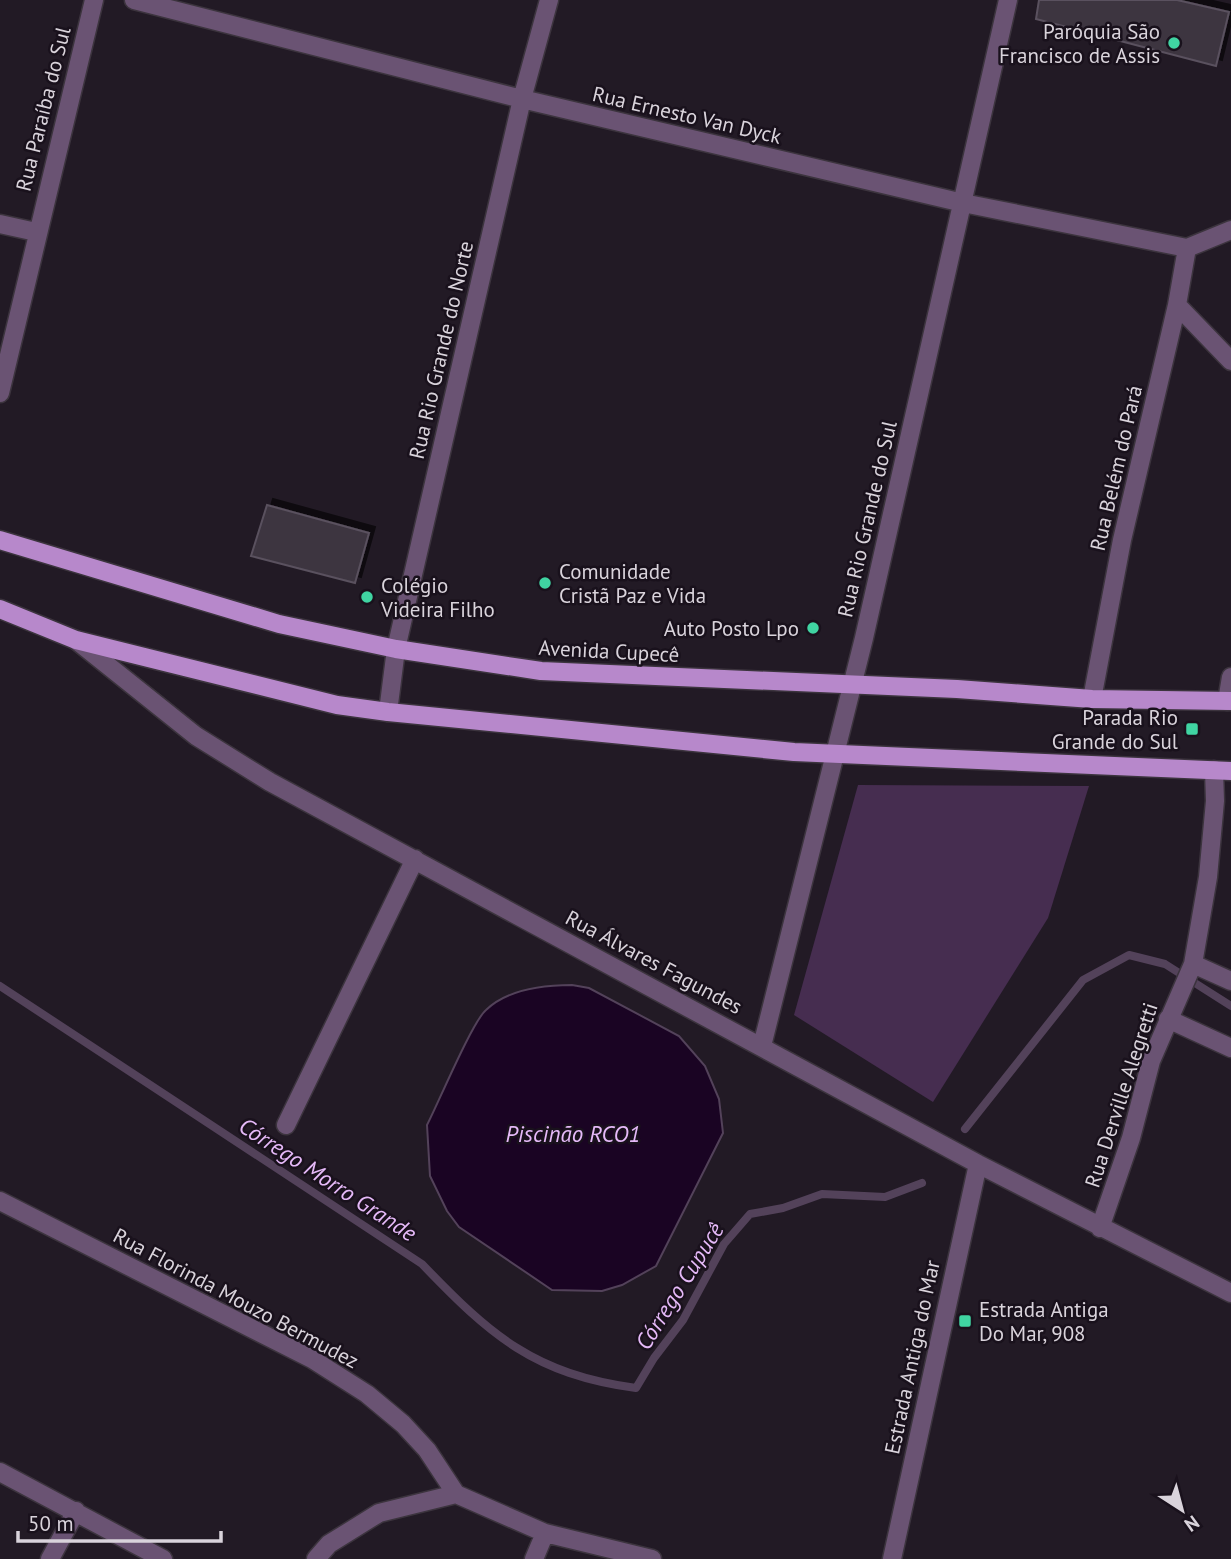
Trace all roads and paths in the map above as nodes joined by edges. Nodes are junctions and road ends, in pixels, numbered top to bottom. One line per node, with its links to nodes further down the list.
1 (94, 0): 9 (street, Rua Paraíba do Sul)
2 (134, 0): 5 (street, Rua Ernesto Van Dyck)
3 (549, 0): 5 (street, Rua Rio Grande do Norte)
4 (1008, 0): 6 (street, Rua Rio Grande do Sul)
5 (522, 99): 6 (street, Rua Ernesto Van Dyck); 17 (street, Rua Rio Grande do Norte)
6 (962, 203): 10 (street, Rua Ernesto Van Dyck); 19 (street, Rua Rio Grande do Sul)
7 (0, 224): 9 (street)
8 (1231, 230): 10 (street)
9 (36, 232): 13 (street, Rua Paraíba do Sul)
10 (1187, 248): 11 (street, Rua Belém do Pará)
11 (1177, 305): 12 (street); 20 (street, Rua Belém do Pará)
12 (1231, 361)
13 (0, 393)
14 (0, 540): 17 (main road, Avenida Cupecê)
15 (0, 608): 16 (main road)
16 (76, 640): 22 (main road); 25 (street, Rua Álvares Fagundes)
17 (396, 649): 19 (main road, Avenida Cupecê); 22 (street, Rua Rio Grande do Norte)
18 (1231, 677): 21 (street)
19 (851, 684): 20 (main road, Avenida Cupecê); 23 (street, Rua Rio Grande do Sul)
20 (1092, 699): 21 (main road, Avenida Cupecê)
21 (1229, 701)
22 (388, 712): 23 (main road)
23 (835, 754): 24 (main road); 29 (street, Rua Rio Grande do Sul)
24 (1223, 770): 26 (street, Rua Derville Alegretti)
25 (415, 859): 29 (street, Rua Álvares Fagundes); 31 (street)
26 (1191, 968): 27 (street); 28 (street, Rua Derville Alegretti)
27 (1231, 981)
28 (1169, 1016): 30 (street); 34 (street, Rua Derville Alegretti)
29 (762, 1046): 32 (street, Rua Álvares Fagundes)
30 (1231, 1048)
31 (286, 1125)
32 (978, 1164): 34 (street, Rua Álvares Fagundes); 45 (street, Estrada Antiga do Mar)
33 (0, 1201): 37 (street, Rua Florinda Mouzo Bermudez)
34 (1100, 1228): 35 (street, Rua Álvares Fagundes)
35 (1231, 1293)
36 (0, 1472): 38 (street)
37 (456, 1494): 39 (street); 42 (street)
38 (76, 1511): 40 (street); 41 (street)
39 (545, 1533): 43 (street); 44 (street)
40 (50, 1559)
41 (163, 1559)
42 (316, 1559)
43 (534, 1559)
44 (652, 1559)
45 (892, 1559)

